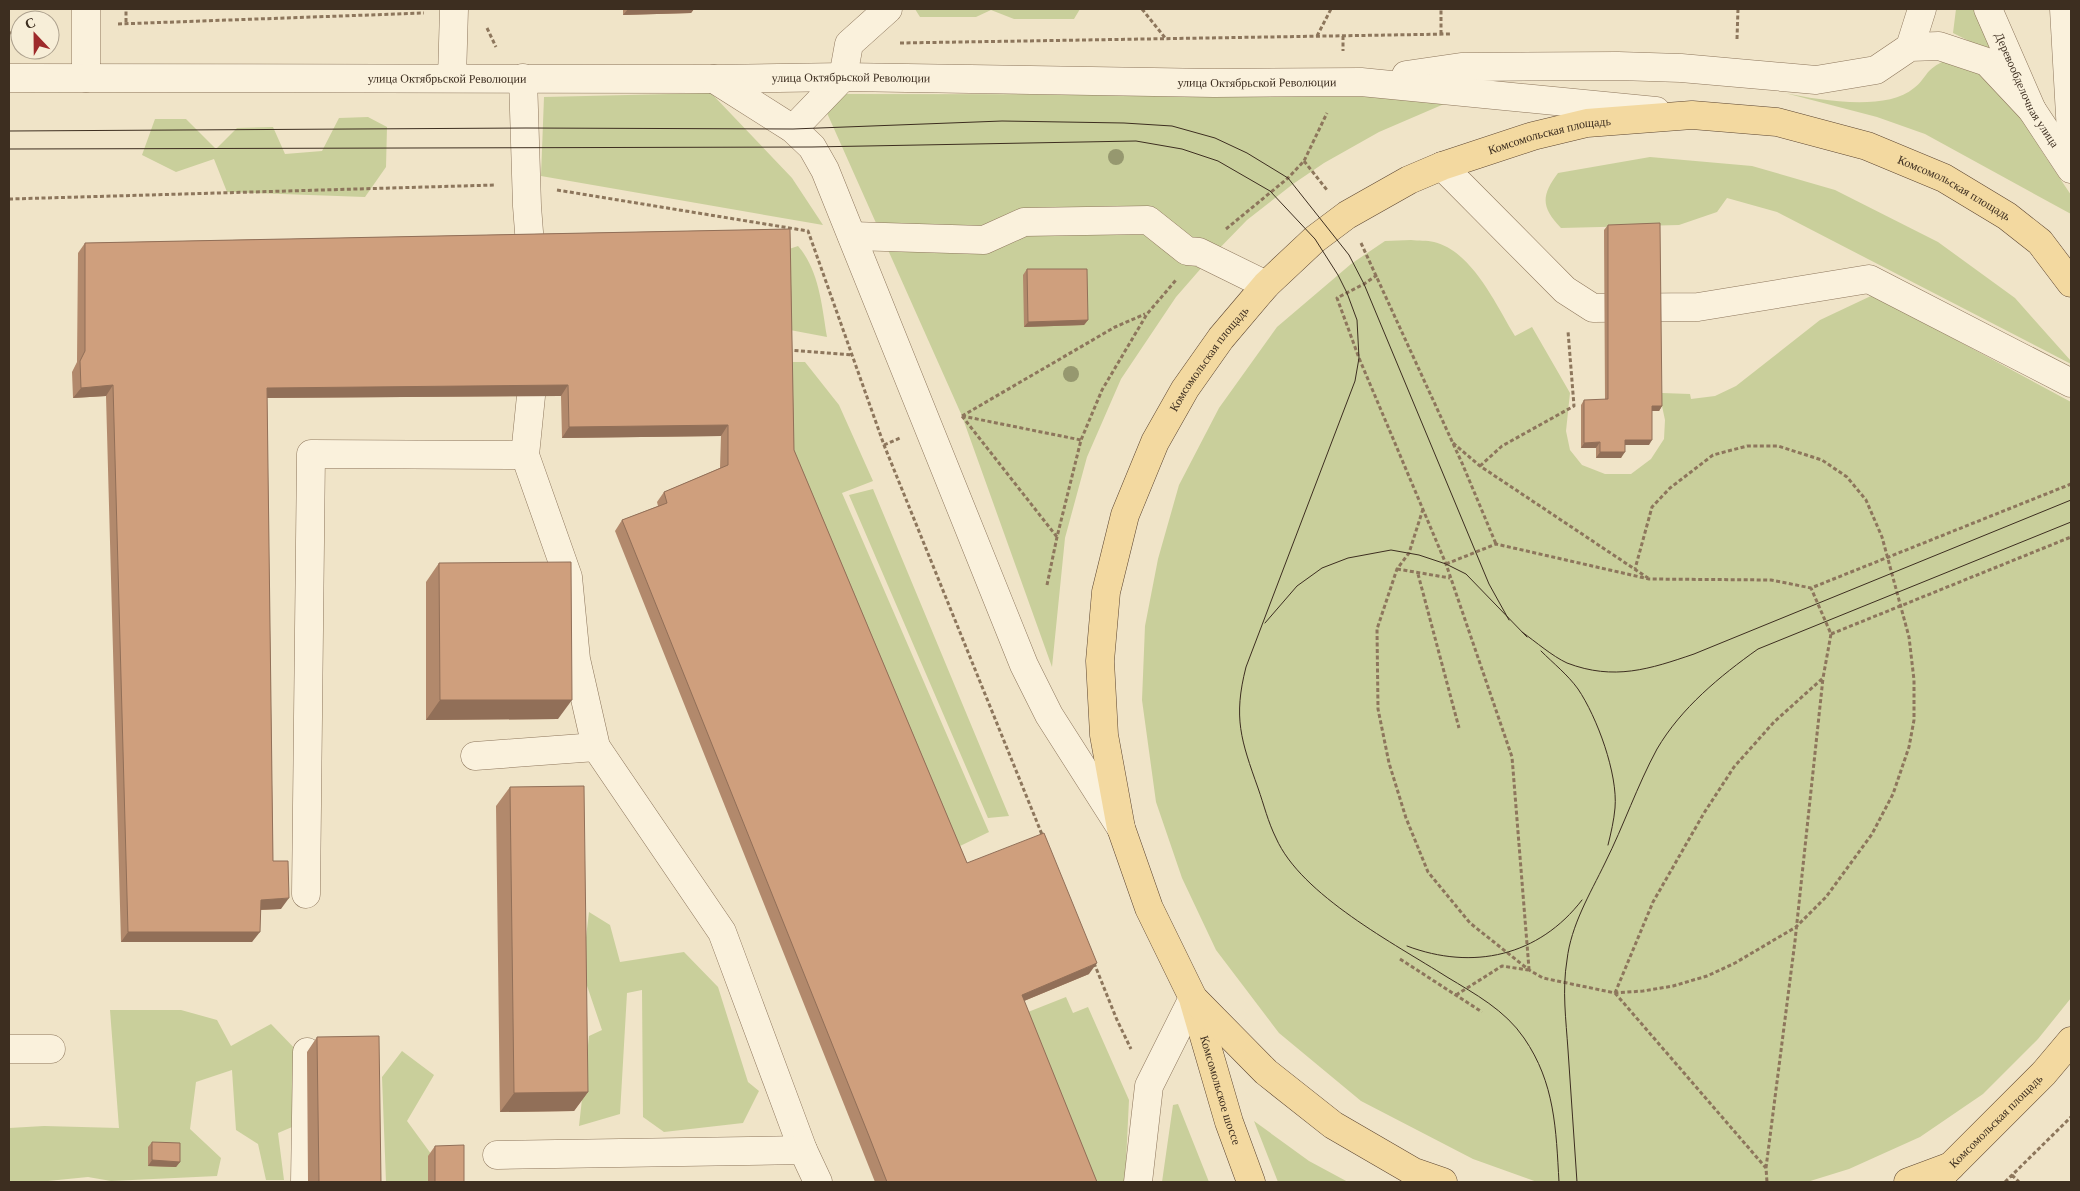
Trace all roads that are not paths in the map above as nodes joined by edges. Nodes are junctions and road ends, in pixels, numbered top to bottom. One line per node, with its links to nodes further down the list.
1 (888, 9): 8 (street)
2 (1922, 9): 7 (street)
3 (1988, 9): 15 (street, Деревообделочная улица)
4 (2064, 9): 18 (street)
5 (454, 10): 11 (street)
6 (86, 19): 10 (street)
7 (1910, 47): 14 (street); 15 (street)
8 (843, 77): 13 (street, улица Октябрьской Революции); 14 (street, улица Октябрьской Революции); 17 (street)
9 (9, 78): 10 (street, улица Октябрьской Революции)
10 (86, 78): 11 (street, улица Октябрьской Революции)
11 (452, 78): 12 (street, улица Октябрьской Революции)
12 (524, 78): 13 (street, улица Октябрьской Революции); 23 (street)
13 (714, 79): 17 (street)
14 (1352, 82): 16 (street, улица Октябрьской Революции)
15 (2032, 110): 19 (street, Деревообделочная улица)
16 (1692, 115): 20 (main road, Комсомольская площадь); 22 (main road, Комсомольская площадь)
17 (794, 130): 21 (street)
18 (2071, 133): 19 (street)
19 (2069, 165)
20 (1442, 166): 26 (main road, Комсомольская площадь); 27 (street)
21 (852, 236): 26 (street); 32 (street)
22 (2040, 242): 24 (main road); 25 (main road, Комсомольская площадь)
23 (530, 245)
24 (2071, 254)
25 (2071, 283)
26 (1266, 286): 32 (main road, Комсомольская площадь)
27 (2071, 383)
28 (532, 396): 29 (street)
29 (525, 455): 30 (street); 33 (street)
30 (596, 747): 31 (street); 39 (street)
31 (475, 756)
32 (1121, 828): 34 (main road, Комсомольская площадь)
33 (306, 894)
34 (1193, 998): 44 (street); 45 (main road, Комсомольское шоссе); 46 (main road, Комсомольская площадь)
35 (2071, 1041): 41 (main road, Комсомольская площадь)
36 (9, 1049): 37 (street)
37 (51, 1049)
38 (307, 1052): 42 (street)
39 (803, 1150): 40 (street); 43 (street)
40 (497, 1156)
41 (1943, 1174): 47 (main road, Комсомольская площадь)
42 (305, 1182)
43 (818, 1182)
44 (1138, 1182)
45 (1251, 1182)
46 (1443, 1182)
47 (1908, 1182)

